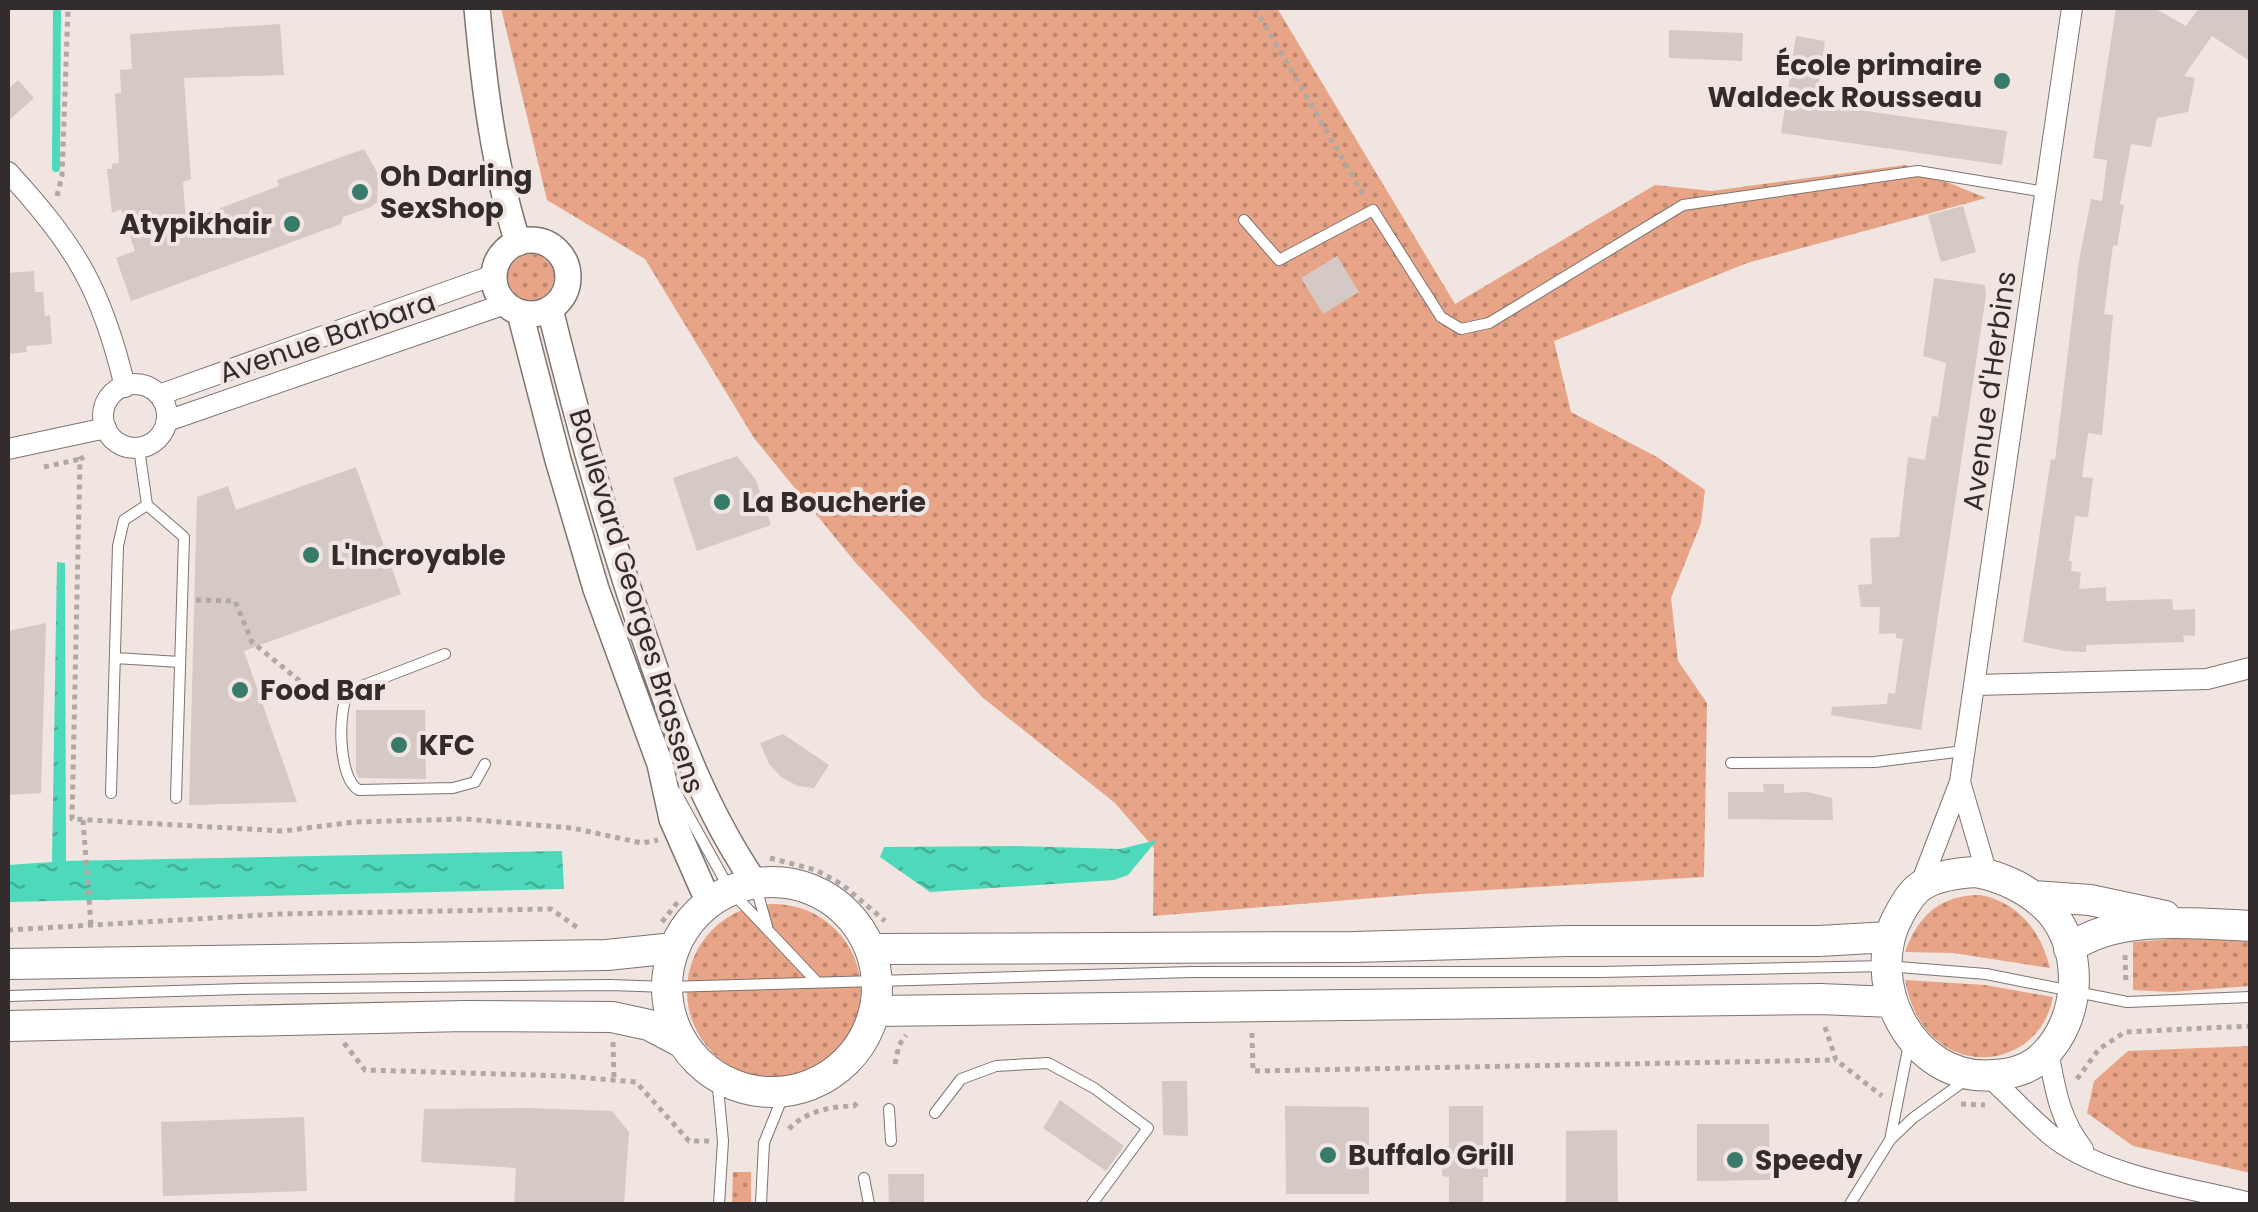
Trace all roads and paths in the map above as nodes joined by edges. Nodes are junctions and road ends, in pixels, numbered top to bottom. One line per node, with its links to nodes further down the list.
1 (68, 8): 8 (path)
2 (477, 8): 10 (street)
3 (1254, 8): 7 (path)
4 (2072, 8): 6 (street, Avenue d'Herbins)
5 (8, 172): 8 (street)
6 (2045, 192): 7 (lane); 28 (street, Avenue d'Herbins)
7 (1372, 210): 9 (lane)
8 (51, 218): 14 (street)
9 (1244, 220)
10 (518, 243): 11 (street); 13 (street)
11 (494, 274): 12 (street); 15 (street, Avenue Barbara)
12 (513, 308): 13 (street); 16 (street, Avenue Barbara); 41 (street, Boulevard Georges Brassens)
13 (550, 309): 41 (street, Boulevard Georges Brassens)
14 (124, 387): 15 (street); 17 (street)
15 (159, 395): 16 (street)
16 (167, 421): 18 (street)
17 (106, 428): 18 (street); 19 (street)
18 (138, 448): 21 (lane)
19 (8, 449)
20 (88, 453): 35 (path)
21 (147, 505): 22 (lane); 24 (lane)
22 (182, 599): 25 (lane); 27 (path)
23 (445, 654): 31 (lane)
24 (115, 658): 25 (lane); 33 (lane)
25 (180, 662): 34 (lane)
26 (2250, 668): 28 (street)
27 (301, 682)
28 (1976, 686): 29 (street, Avenue d'Herbins)
29 (1965, 751): 30 (lane); 32 (street, Avenue d'Herbins)
30 (1731, 763)
31 (485, 764)
32 (1960, 782): 38 (street, Avenue d'Herbins); 40 (street, Avenue d'Herbins)
33 (111, 793)
34 (176, 798)
35 (83, 820): 36 (path); 44 (path)
36 (671, 838)
37 (759, 850): 51 (path)
38 (1987, 874): 40 (main road); 42 (main road)
39 (683, 885): 45 (path)
40 (1920, 886): 55 (main road)
41 (731, 892): 47 (lane); 47 (lane); 52 (main road); 53 (main road)
42 (2033, 896): 43 (main road); 54 (main road)
43 (2187, 922): 46 (main road); 48 (main road)
44 (90, 925): 49 (path); 50 (path)
45 (652, 926)
46 (2250, 926)
47 (767, 927): 58 (lane)
48 (2124, 928): 54 (main road); 64 (path)
49 (8, 930)
50 (593, 930)
51 (896, 930)
52 (674, 948): 56 (main road); 59 (main road)
53 (870, 949): 55 (main road); 57 (main road)
54 (2069, 950): 60 (main road)
55 (1887, 952): 57 (lane); 60 (lane); 63 (main road)
56 (8, 964)
57 (877, 980): 58 (lane); 65 (main road)
58 (816, 981): 59 (lane)
59 (667, 987): 61 (lane); 74 (main road)
60 (2073, 990): 64 (lane); 75 (main road)
61 (8, 996)
62 (2250, 997): 64 (lane)
63 (1892, 1002): 65 (main road); 73 (main road)
64 (2127, 1002): 72 (path)
65 (874, 1011): 81 (main road)
66 (1822, 1018): 76 (path)
67 (1252, 1025): 76 (path)
68 (8, 1026): 74 (main road)
69 (2250, 1026): 72 (path)
70 (333, 1030): 79 (path)
71 (613, 1032): 79 (path)
72 (2125, 1032): 80 (path)
73 (1910, 1038): 77 (main road); 89 (lane)
74 (683, 1043): 78 (main road)
75 (2048, 1050): 77 (main road); 92 (street)
76 (1836, 1060): 82 (path)
77 (1980, 1076): 89 (lane); 92 (street)
78 (718, 1077): 81 (main road); 95 (lane)
79 (614, 1079): 91 (path)
80 (2074, 1083)
81 (785, 1091): 96 (lane)
82 (1885, 1098)
83 (858, 1102): 88 (path)
84 (889, 1108): 90 (lane)
85 (1954, 1108): 86 (path)
86 (1997, 1112)
87 (935, 1113): 98 (lane)
88 (786, 1134)
89 (1890, 1140): 99 (lane)
90 (891, 1141)
91 (713, 1142)
92 (2087, 1155): 94 (street)
93 (864, 1178): 97 (lane)
94 (2250, 1203)
95 (720, 1204)
96 (761, 1204)
97 (869, 1204)
98 (1092, 1204)
99 (1850, 1204)

